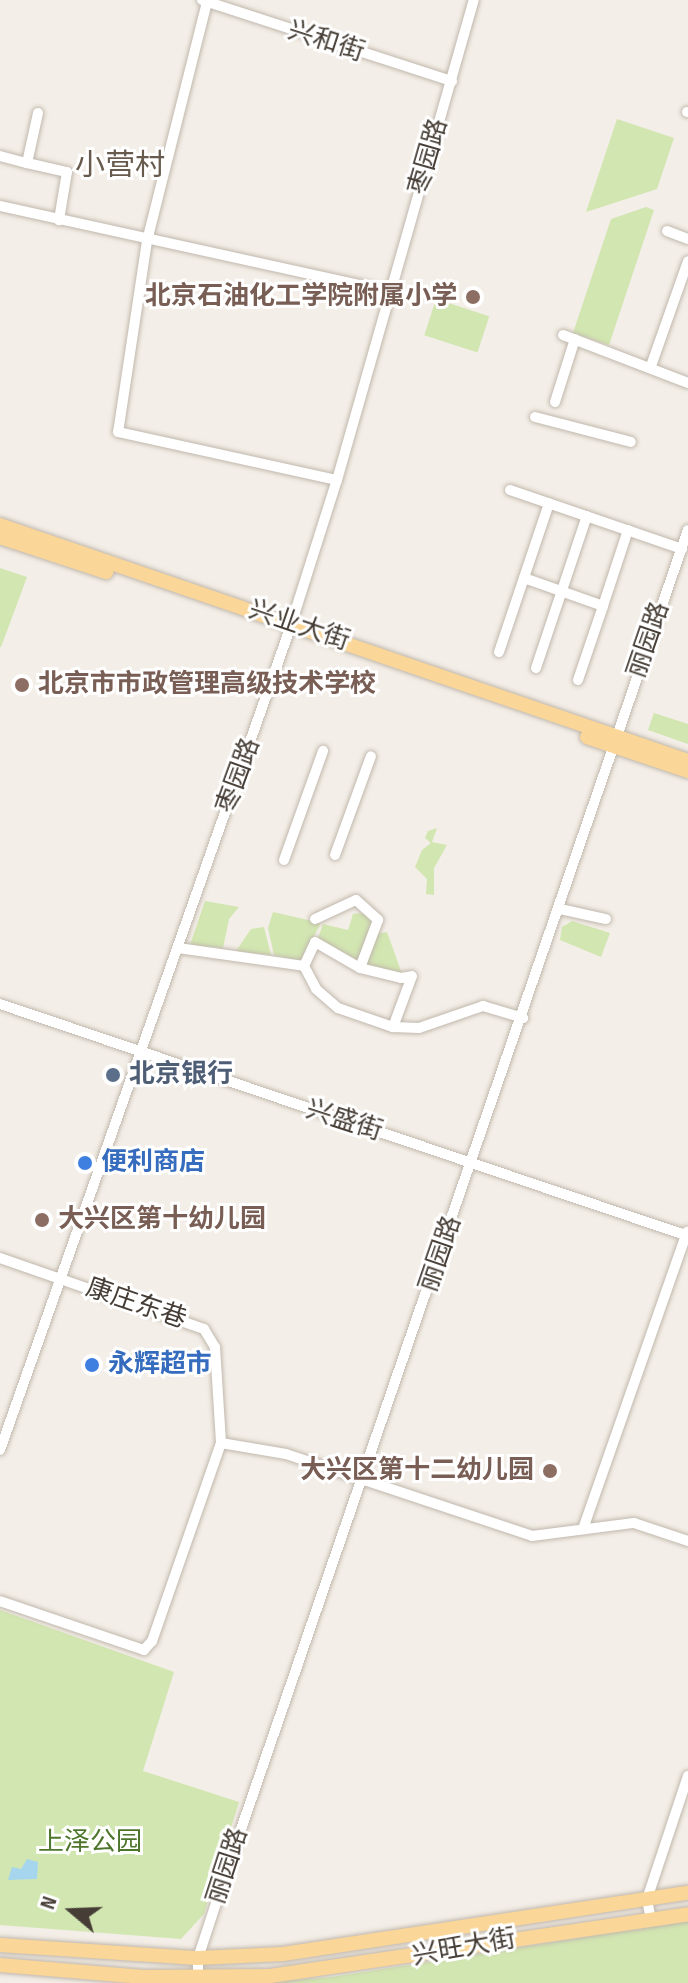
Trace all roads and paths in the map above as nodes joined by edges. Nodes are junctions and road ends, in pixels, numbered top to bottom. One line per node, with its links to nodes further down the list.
1 (474, 0): 3 (street, 枣园路)
2 (204, 1): 3 (street, 兴和街); 11 (street)
3 (452, 81): 13 (street, 枣园路)
4 (38, 113): 6 (street)
5 (0, 156): 6 (street)
6 (27, 163): 8 (street)
7 (0, 206): 8 (street)
8 (59, 220): 11 (street)
9 (667, 231): 10 (street)
10 (688, 239)
11 (147, 241): 13 (street); 21 (street)
12 (688, 261): 16 (street)
13 (392, 292): 21 (street, 枣园路)
14 (563, 335): 15 (street)
15 (575, 339): 16 (street); 18 (street)
16 (651, 366): 17 (street)
17 (688, 383)
18 (555, 402)
19 (535, 417): 20 (street)
20 (631, 442)
21 (337, 480): 33 (street, 枣园路)
22 (510, 490): 23 (street)
23 (549, 503): 24 (street); 30 (street)
24 (587, 516): 26 (street); 31 (street)
25 (0, 525): 33 (main road, 兴业大街)
26 (628, 530): 29 (street); 32 (street)
27 (688, 530): 29 (street, 丽园路)
28 (0, 537): 33 (main road, 兴业大街)
29 (682, 549): 37 (street, 丽园路)
30 (524, 578): 31 (street); 34 (street)
31 (563, 592): 32 (street); 35 (street)
32 (603, 606): 36 (street)
33 (290, 626): 37 (main road, 兴业大街); 47 (street, 枣园路)
34 (499, 652)
35 (536, 668)
36 (578, 680)
37 (614, 742): 40 (main road, 兴业大街); 41 (main road, 兴业大街); 44 (street, 丽园路)
38 (323, 751): 43 (street)
39 (371, 756): 42 (street)
40 (688, 761)
41 (688, 771)
42 (335, 855)
43 (284, 860)
44 (560, 909): 46 (street); 51 (street, 丽园路)
45 (315, 919): 49 (street)
46 (606, 919)
47 (178, 948): 48 (street); 53 (street, 枣园路)
48 (304, 966): 49 (street); 52 (street)
49 (360, 968): 52 (street)
50 (0, 1004): 53 (street, 兴盛街)
51 (523, 1018): 52 (street); 54 (street, 丽园路)
52 (393, 1027)
53 (141, 1052): 54 (street, 兴盛街); 57 (street, 枣园路)
54 (472, 1163): 55 (street, 兴盛街); 60 (street, 丽园路)
55 (687, 1234): 61 (street)
56 (0, 1258): 57 (street, 康庄东巷)
57 (60, 1278): 58 (street, 康庄东巷); 59 (street, 枣园路)
58 (221, 1443): 60 (street); 63 (street)
59 (0, 1450)
60 (362, 1479): 61 (street); 70 (street, 丽园路)
61 (583, 1529): 62 (street)
62 (688, 1541)
63 (0, 1601)
64 (688, 1776): 66 (street)
65 (688, 1893): 66 (main road, 兴旺大街)
66 (647, 1899): 68 (street); 70 (main road, 兴旺大街)
67 (688, 1914): 68 (main road, 兴旺大街)
68 (651, 1920): 72 (main road, 兴旺大街)
69 (0, 1945): 70 (main road, 兴旺大街)
70 (198, 1958): 72 (street, 丽园路)
71 (0, 1965): 72 (main road, 兴旺大街)
72 (198, 1978)

